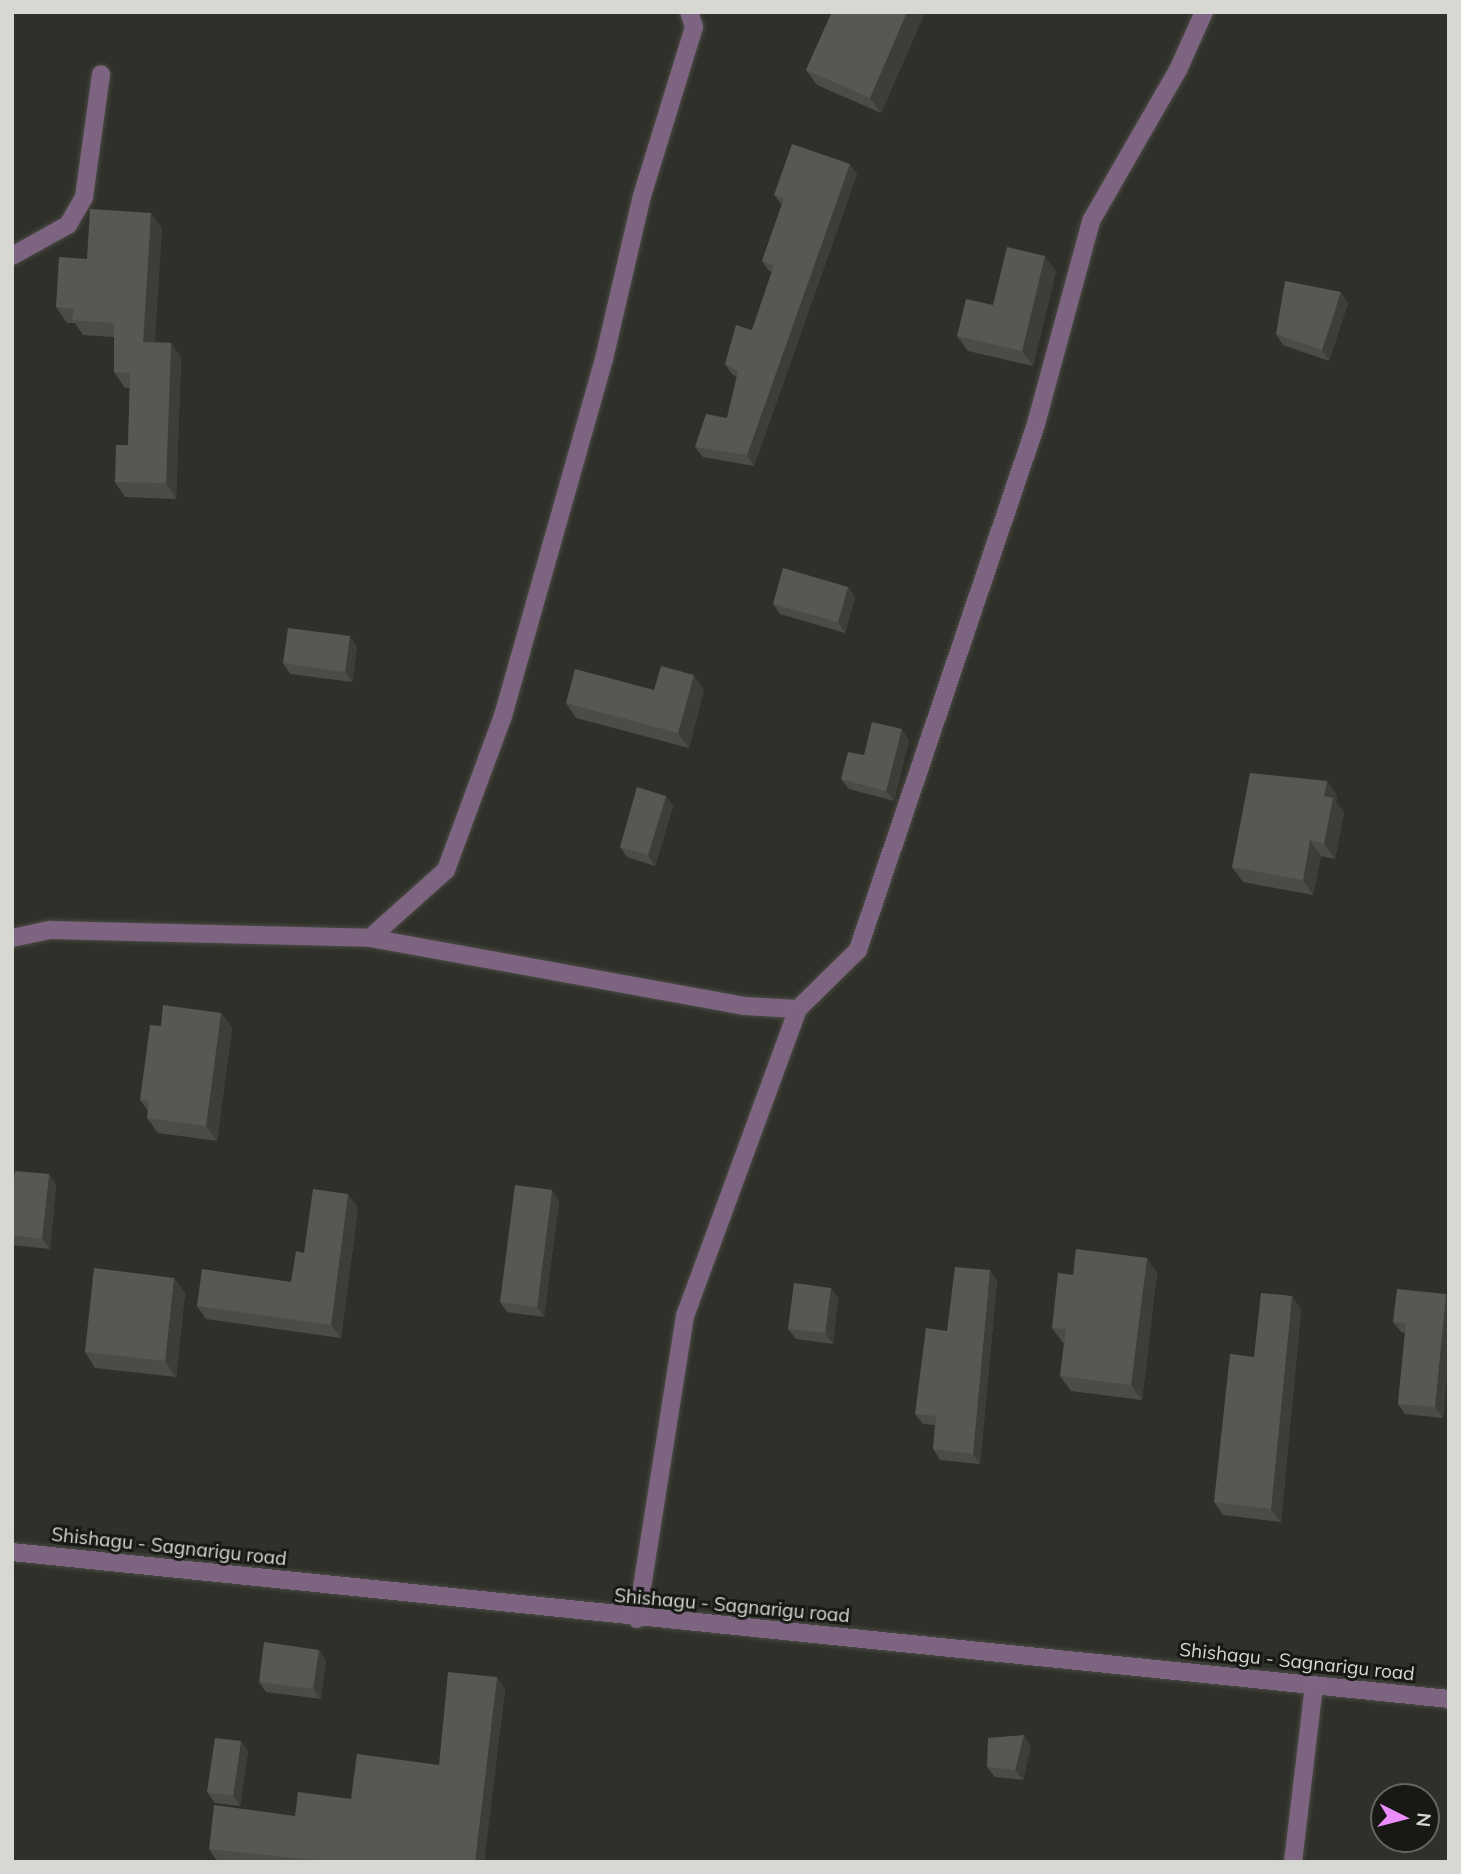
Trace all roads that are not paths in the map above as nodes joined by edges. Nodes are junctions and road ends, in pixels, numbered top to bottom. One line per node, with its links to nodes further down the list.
1 (689, 12): 5 (street)
2 (1204, 12): 7 (street)
3 (101, 74): 4 (street)
4 (12, 256)
5 (370, 937): 6 (street); 7 (street)
6 (12, 938)
7 (798, 1009): 9 (street)
8 (12, 1552): 9 (street, Shishagu - Sagnarigu road)
9 (636, 1619): 10 (street, Shishagu - Sagnarigu road)
10 (1314, 1686): 11 (street, Shishagu - Sagnarigu road); 12 (street)
11 (1449, 1699)
12 (1293, 1862)

